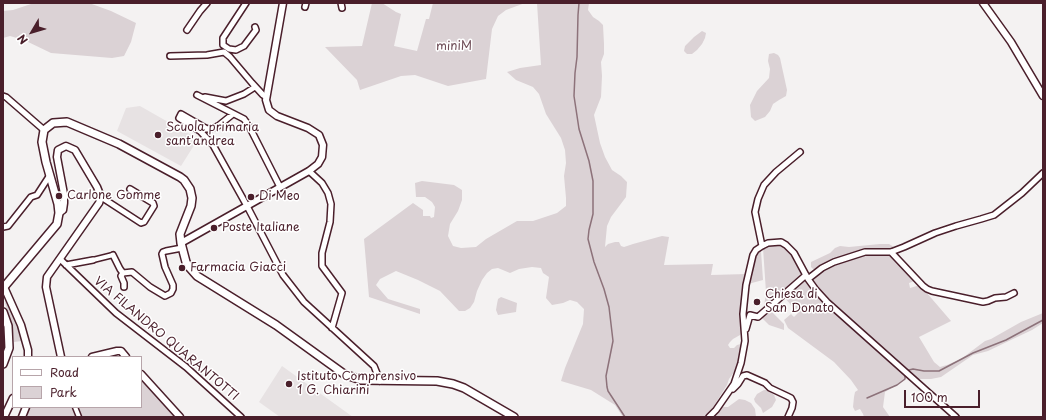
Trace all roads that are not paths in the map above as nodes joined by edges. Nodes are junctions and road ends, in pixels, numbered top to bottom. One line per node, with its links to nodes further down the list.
1 (207, 3): 6 (street)
2 (246, 3): 5 (street)
3 (283, 3): 11 (street)
4 (983, 3): 10 (street)
5 (255, 27)
6 (187, 30)
7 (170, 56): 8 (street)
8 (255, 87): 11 (street); 12 (street)
9 (3, 96): 13 (street)
10 (1043, 96)
11 (266, 97): 15 (street)
12 (233, 114): 18 (street); 21 (street)
13 (44, 130): 17 (main road); 24 (main road)
14 (800, 152): 25 (street)
15 (309, 171): 18 (street); 37 (street)
16 (1043, 173): 26 (street)
17 (50, 175): 22 (main road); 23 (street)
18 (280, 187): 21 (street)
19 (130, 189): 20 (street)
20 (101, 197): 22 (street); 28 (street)
21 (247, 206): 24 (street); 37 (street)
22 (59, 213): 34 (main road)
23 (3, 228)
24 (181, 246): 31 (street); 45 (main road)
25 (762, 246): 32 (street); 38 (street)
26 (891, 252): 32 (street); 35 (street)
27 (113, 255): 29 (street); 31 (street)
28 (60, 259): 30 (street, VIA FILANDRO QUARANTOTTI); 40 (street)
29 (92, 260): 30 (street)
30 (66, 265): 50 (street, VIA FILANDRO QUARANTOTTI)
31 (123, 273): 33 (street)
32 (807, 277): 38 (street); 54 (street)
33 (124, 287)
34 (4, 289): 39 (street)
35 (1014, 292)
36 (3, 312): 43 (main road)
37 (332, 328): 45 (street)
38 (745, 332): 46 (street)
39 (28, 356)
40 (61, 356)
41 (96, 356): 42 (street)
42 (125, 356)
43 (3, 364)
44 (142, 375): 49 (street)
45 (380, 381): 51 (main road)
46 (725, 396): 52 (street); 53 (street)
47 (12, 400): 48 (street)
48 (4, 417)
49 (180, 417)
50 (242, 417)
51 (514, 417)
52 (709, 417)
53 (788, 417)
54 (956, 417)

